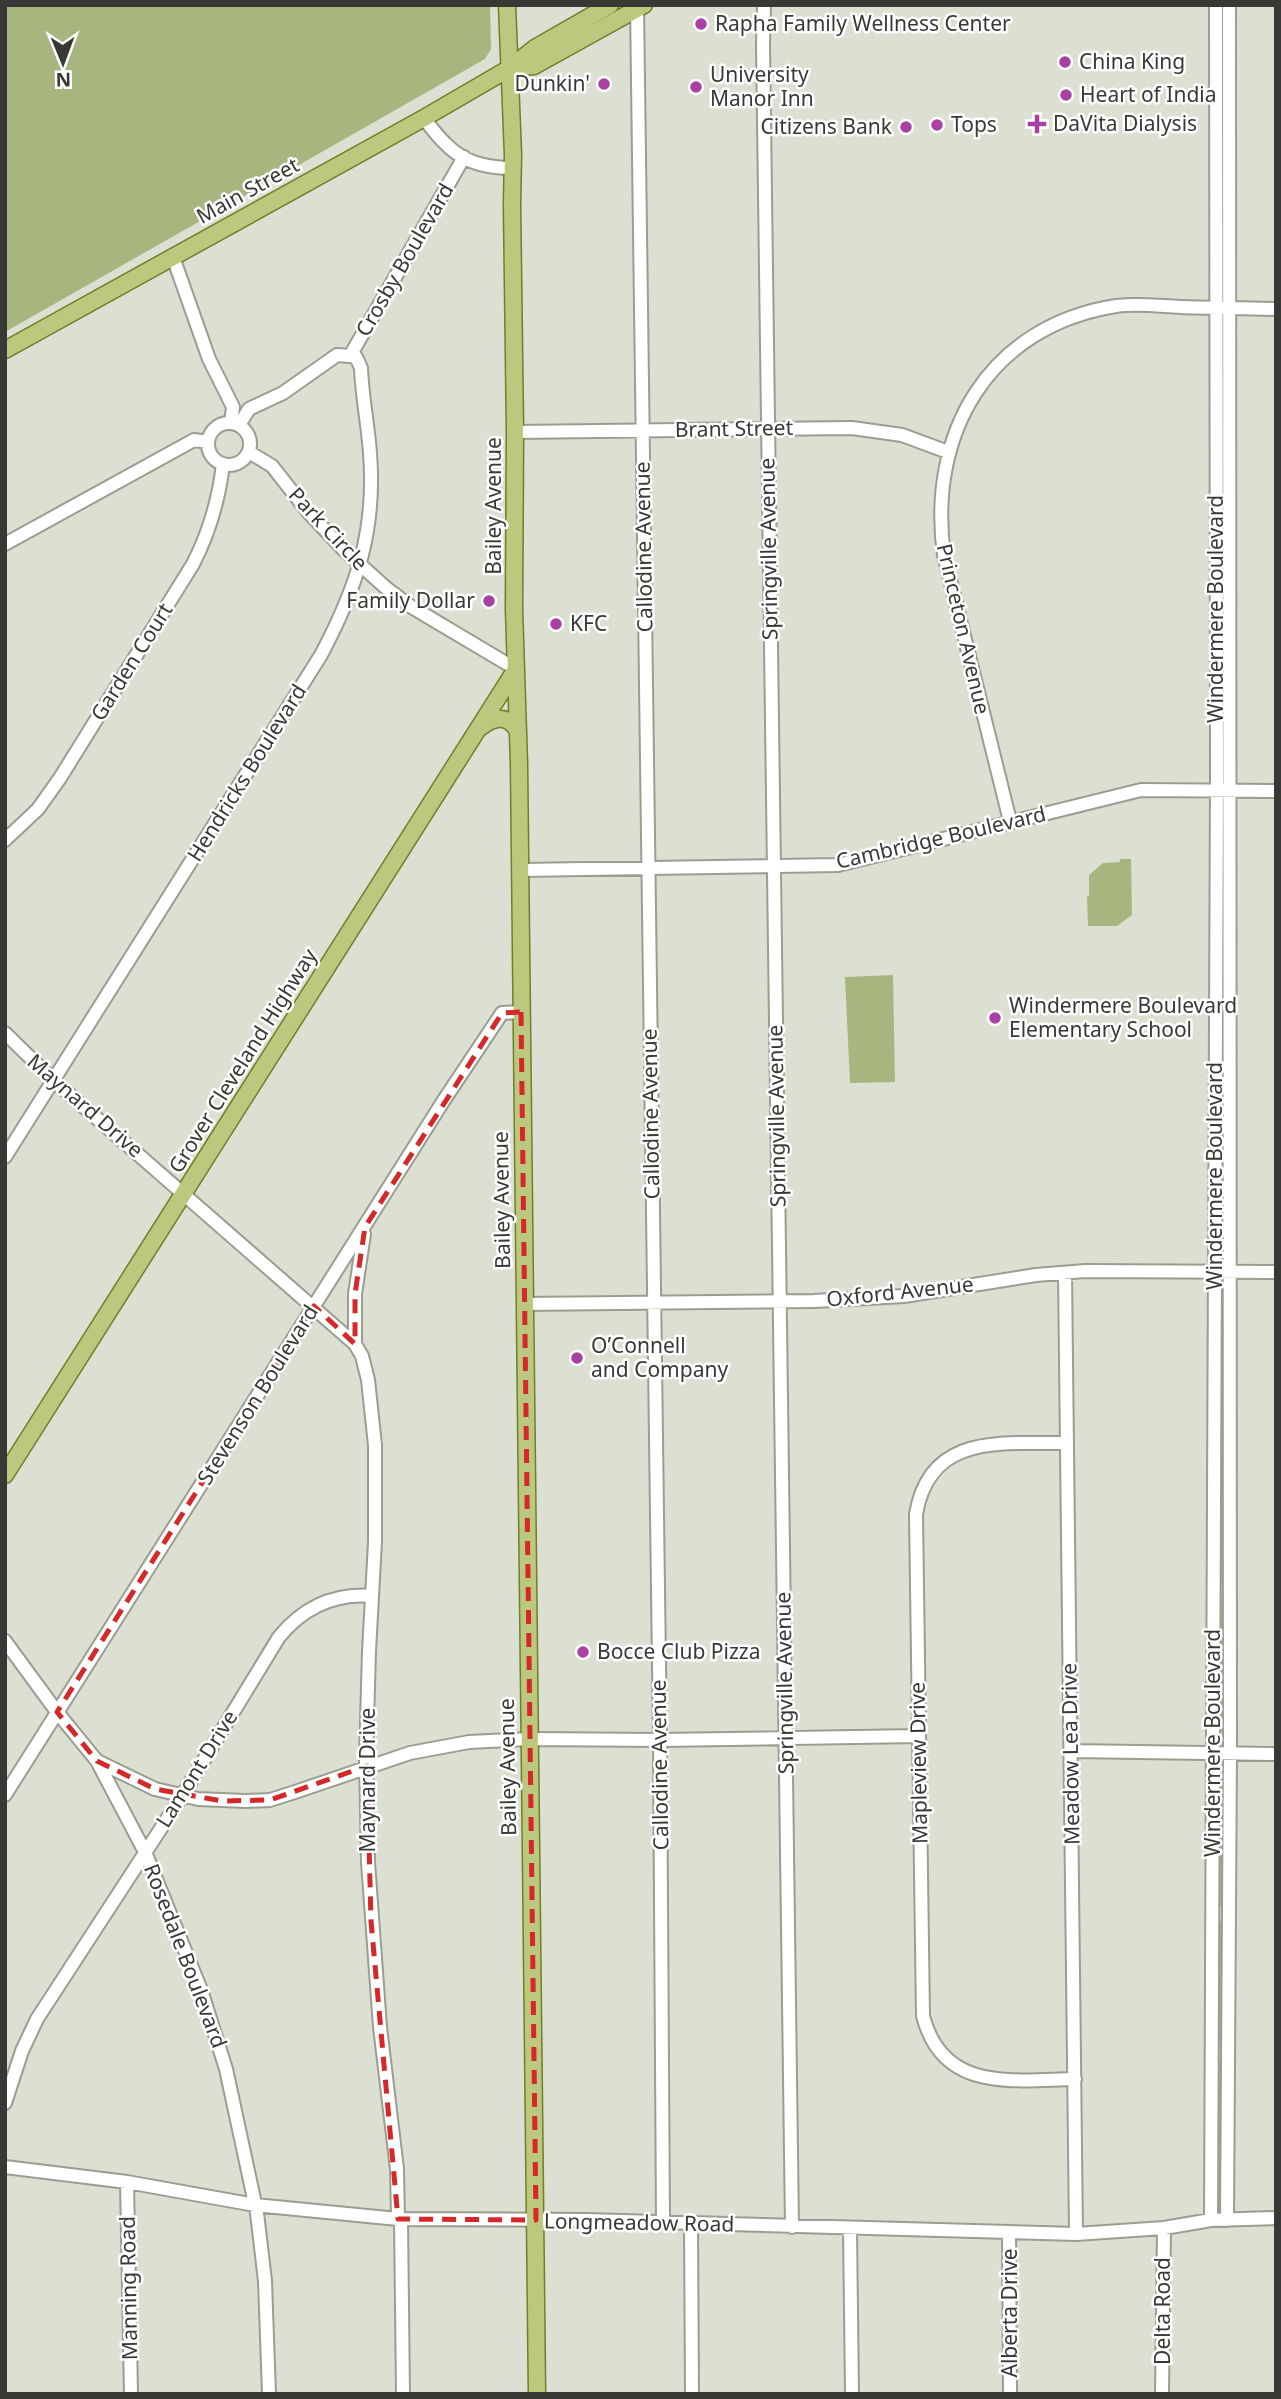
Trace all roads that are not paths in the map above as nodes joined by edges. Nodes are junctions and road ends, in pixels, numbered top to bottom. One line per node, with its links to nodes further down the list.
1 (508, 5): 7 (main road, Bailey Avenue)
2 (610, 5): 7 (main road, Main Street)
3 (764, 5): 18 (street, Springville Avenue)
4 (1216, 5): 12 (street, Windermere Boulevard)
5 (1230, 5): 13 (street, Windermere Boulevard)
6 (640, 6): 7 (main road, Main Street); 20 (street, Callodine Avenue)
7 (510, 68): 8 (main road, Main Street); 10 (main road, Bailey Avenue)
8 (424, 118): 9 (street); 11 (main road, Main Street)
9 (464, 158): 10 (street); 16 (street, Crosby Boulevard)
10 (513, 168): 19 (main road, Bailey Avenue)
11 (173, 257): 15 (main road, Main Street); 17 (street)
12 (1216, 308): 13 (street, Princeton Avenue); 23 (street, Princeton Avenue); 30 (street, Windermere Boulevard)
13 (1230, 308): 14 (street, Princeton Avenue); 30 (street, Windermere Boulevard)
14 (1276, 309)
15 (5, 350)
16 (350, 356): 17 (street, Crosby Boulevard); 26 (street, Hendricks Boulevard)
17 (235, 423): 21 (street, Crosby Boulevard); 22 (street)
18 (768, 428): 20 (street, Brant Street); 23 (street, Brant Street); 34 (street, Springville Avenue)
19 (516, 432): 20 (street, Brant Street); 27 (main road, Bailey Avenue)
20 (643, 432): 35 (street, Callodine Avenue)
21 (208, 442): 24 (street); 25 (street, Crosby Boulevard)
22 (249, 452): 24 (street); 26 (street, Park Circle)
23 (948, 452): 32 (street, Princeton Avenue)
24 (223, 464): 33 (street, Garden Court)
25 (5, 544)
26 (360, 566): 27 (street, Park Circle); 39 (street, Hendricks Boulevard)
27 (516, 669): 28 (main road, Grover Cleveland Highway); 29 (main road, Bailey Avenue)
28 (476, 730): 29 (main road); 41 (main road, Grover Cleveland Highway)
29 (519, 731): 36 (main road, Bailey Avenue)
30 (1223, 790): 31 (street, Cambridge Boulevard); 32 (street, Cambridge Boulevard); 43 (street, Windermere Boulevard); 44 (street, Windermere Boulevard)
31 (1276, 791)
32 (1010, 821): 34 (street, Cambridge Boulevard)
33 (5, 840)
34 (774, 865): 35 (street, Cambridge Boulevard); 47 (street, Springville Avenue)
35 (649, 867): 36 (street, Cambridge Boulevard); 48 (street, Callodine Avenue)
36 (520, 870): 37 (main road, Bailey Avenue)
37 (521, 1012): 42 (street, Stevenson Boulevard); 49 (main road, Bailey Avenue)
38 (5, 1033): 39 (street, Maynard Drive)
39 (53, 1080): 40 (street, Hendricks Boulevard); 41 (street, Maynard Drive)
40 (5, 1157)
41 (184, 1194): 50 (street, Maynard Drive); 53 (main road, Grover Cleveland Highway)
42 (365, 1227): 50 (street, Stevenson Boulevard); 51 (street, Maynard Drive)
43 (1215, 1271): 44 (street, Oxford Avenue); 46 (street, Oxford Avenue); 62 (street, Windermere Boulevard)
44 (1229, 1271): 45 (street, Oxford Avenue); 63 (street, Windermere Boulevard)
45 (1276, 1272)
46 (1065, 1273): 47 (street, Oxford Avenue); 52 (street, Meadow Lea Drive)
47 (780, 1302): 48 (street, Oxford Avenue); 58 (street, Springville Avenue)
48 (654, 1303): 49 (street, Oxford Avenue); 60 (street, Callodine Avenue)
49 (524, 1304): 59 (main road, Bailey Avenue)
50 (314, 1306): 51 (street, Maynard Drive); 56 (street, Stevenson Boulevard)
51 (355, 1344): 54 (street, Maynard Drive)
52 (1067, 1443): 57 (street, Mapleview Drive); 61 (street, Meadow Lea Drive)
53 (5, 1475)
54 (372, 1596): 66 (street, Maynard Drive); 68 (street, Lamont Drive)
55 (5, 1641): 56 (street, Rosedale Boulevard)
56 (57, 1712): 65 (street, Rosedale Boulevard); 67 (street, Stevenson Boulevard)
57 (918, 1736): 58 (street); 70 (street, Mapleview Drive)
58 (785, 1738): 60 (street); 82 (street, Springville Avenue)
59 (529, 1739): 60 (street); 66 (street); 77 (main road, Bailey Avenue)
60 (660, 1740): 80 (street, Callodine Avenue)
61 (1072, 1751): 62 (street); 70 (street, Meadow Lea Drive)
62 (1214, 1753): 63 (street); 78 (street, Windermere Boulevard)
63 (1230, 1753): 64 (street); 79 (street, Windermere Boulevard)
64 (1276, 1754)
65 (97, 1761): 68 (street); 69 (street, Rosedale Boulevard)
66 (367, 1766): 68 (street); 76 (street, Maynard Drive)
67 (5, 1795)
68 (182, 1796): 69 (street, Lamont Drive)
69 (145, 1852): 71 (street, Lamont Drive); 74 (street, Rosedale Boulevard)
70 (1075, 2079): 86 (street, Meadow Lea Drive)
71 (5, 2103)
72 (5, 2167): 73 (street, Longmeadow Road)
73 (127, 2182): 74 (street, Longmeadow Road); 87 (street, Manning Road)
74 (255, 2205): 76 (street, Longmeadow Road); 88 (street, Rosedale Boulevard)
75 (1276, 2218): 79 (street, Longmeadow Road)
76 (400, 2219): 77 (street, Longmeadow Road); 89 (street, Maynard Drive)
77 (536, 2220): 80 (street, Longmeadow Road); 90 (main road, Bailey Avenue)
78 (1211, 2220): 79 (street, Longmeadow Road); 83 (street, Longmeadow Road)
79 (1227, 2220)
80 (663, 2222): 81 (street, Longmeadow Road)
81 (691, 2224): 82 (street, Longmeadow Road); 91 (street)
82 (792, 2227): 84 (street, Longmeadow Road)
83 (1164, 2228): 86 (street, Longmeadow Road); 94 (street, Delta Road)
84 (850, 2229): 85 (street, Longmeadow Road); 92 (street)
85 (1009, 2232): 86 (street, Longmeadow Road); 93 (street, Alberta Drive)
86 (1076, 2234)
87 (131, 2394)
88 (269, 2394)
89 (403, 2394)
90 (537, 2394)
91 (692, 2394)
92 (852, 2394)
93 (1010, 2394)
94 (1162, 2394)

